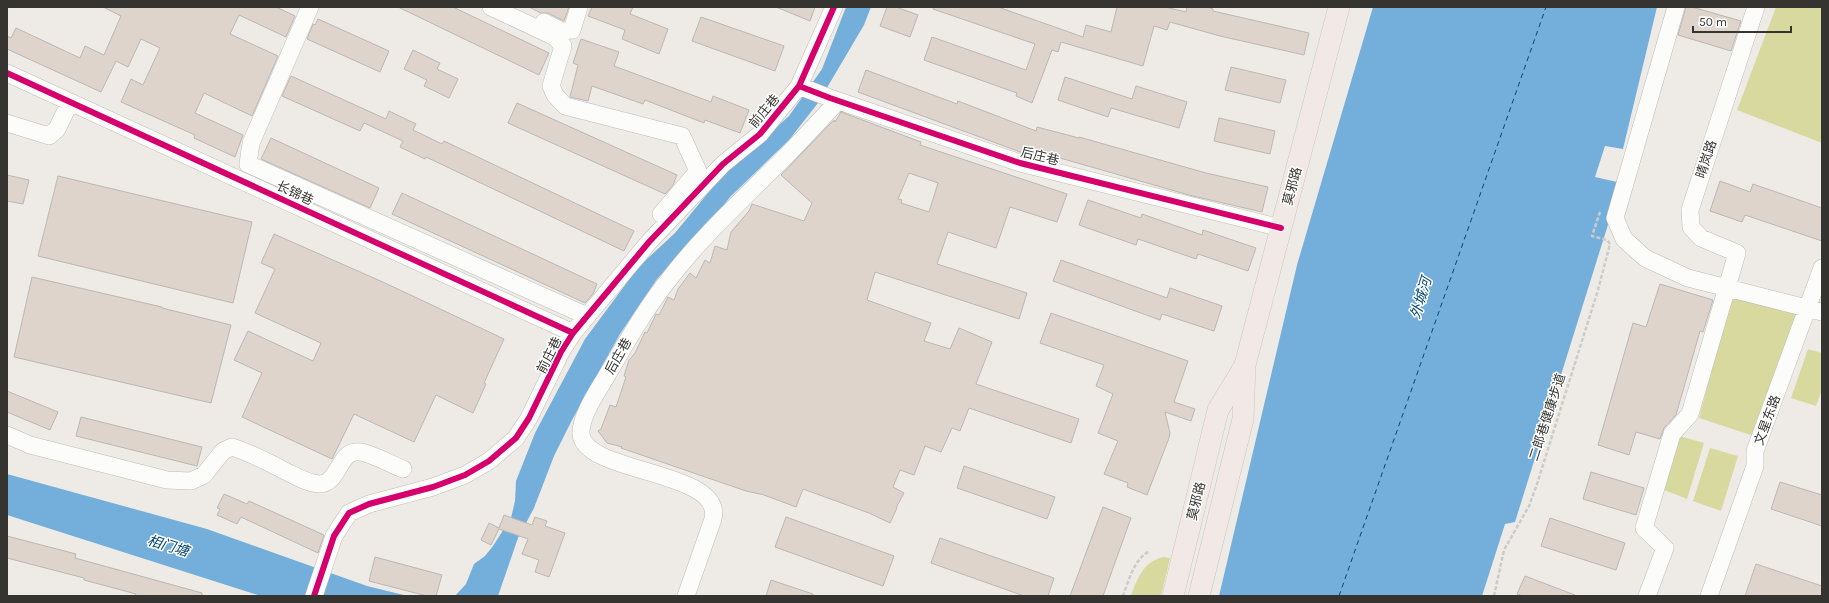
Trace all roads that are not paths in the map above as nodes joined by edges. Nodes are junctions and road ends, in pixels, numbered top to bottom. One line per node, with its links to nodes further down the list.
1 (310, 7): 19 (street)
2 (491, 7): 15 (street)
3 (514, 7): 4 (street)
4 (579, 7)
5 (834, 7): 10 (street, 前庄巷)
6 (1339, 7): 14 (main road, 莫邪路)
7 (1676, 7): 17 (street)
8 (1756, 7): 17 (street, 晴岚路)
9 (7, 73): 12 (street, 长锦巷)
10 (799, 86): 11 (street, 后庄巷); 15 (street, 前庄巷)
11 (834, 99): 14 (street, 后庄巷); 25 (street, 后庄巷)
12 (70, 102): 13 (street); 20 (street, 长锦巷)
13 (7, 123)
14 (1281, 228): 21 (main road, 莫邪路)
15 (649, 242): 19 (street, 前庄巷)
16 (1822, 268): 18 (street, 文星东路)
17 (1727, 287): 18 (street); 28 (street)
18 (1815, 310): 29 (street, 文星东路)
19 (587, 316): 20 (street, 前庄巷)
20 (573, 333): 24 (street, 前庄巷)
21 (1245, 365): 26 (main road, 莫邪路); 27 (main road, 莫邪路)
22 (7, 435): 23 (street)
23 (403, 469)
24 (314, 596)
25 (686, 596)
26 (1173, 596)
27 (1199, 596)
28 (1647, 596)
29 (1709, 596)

